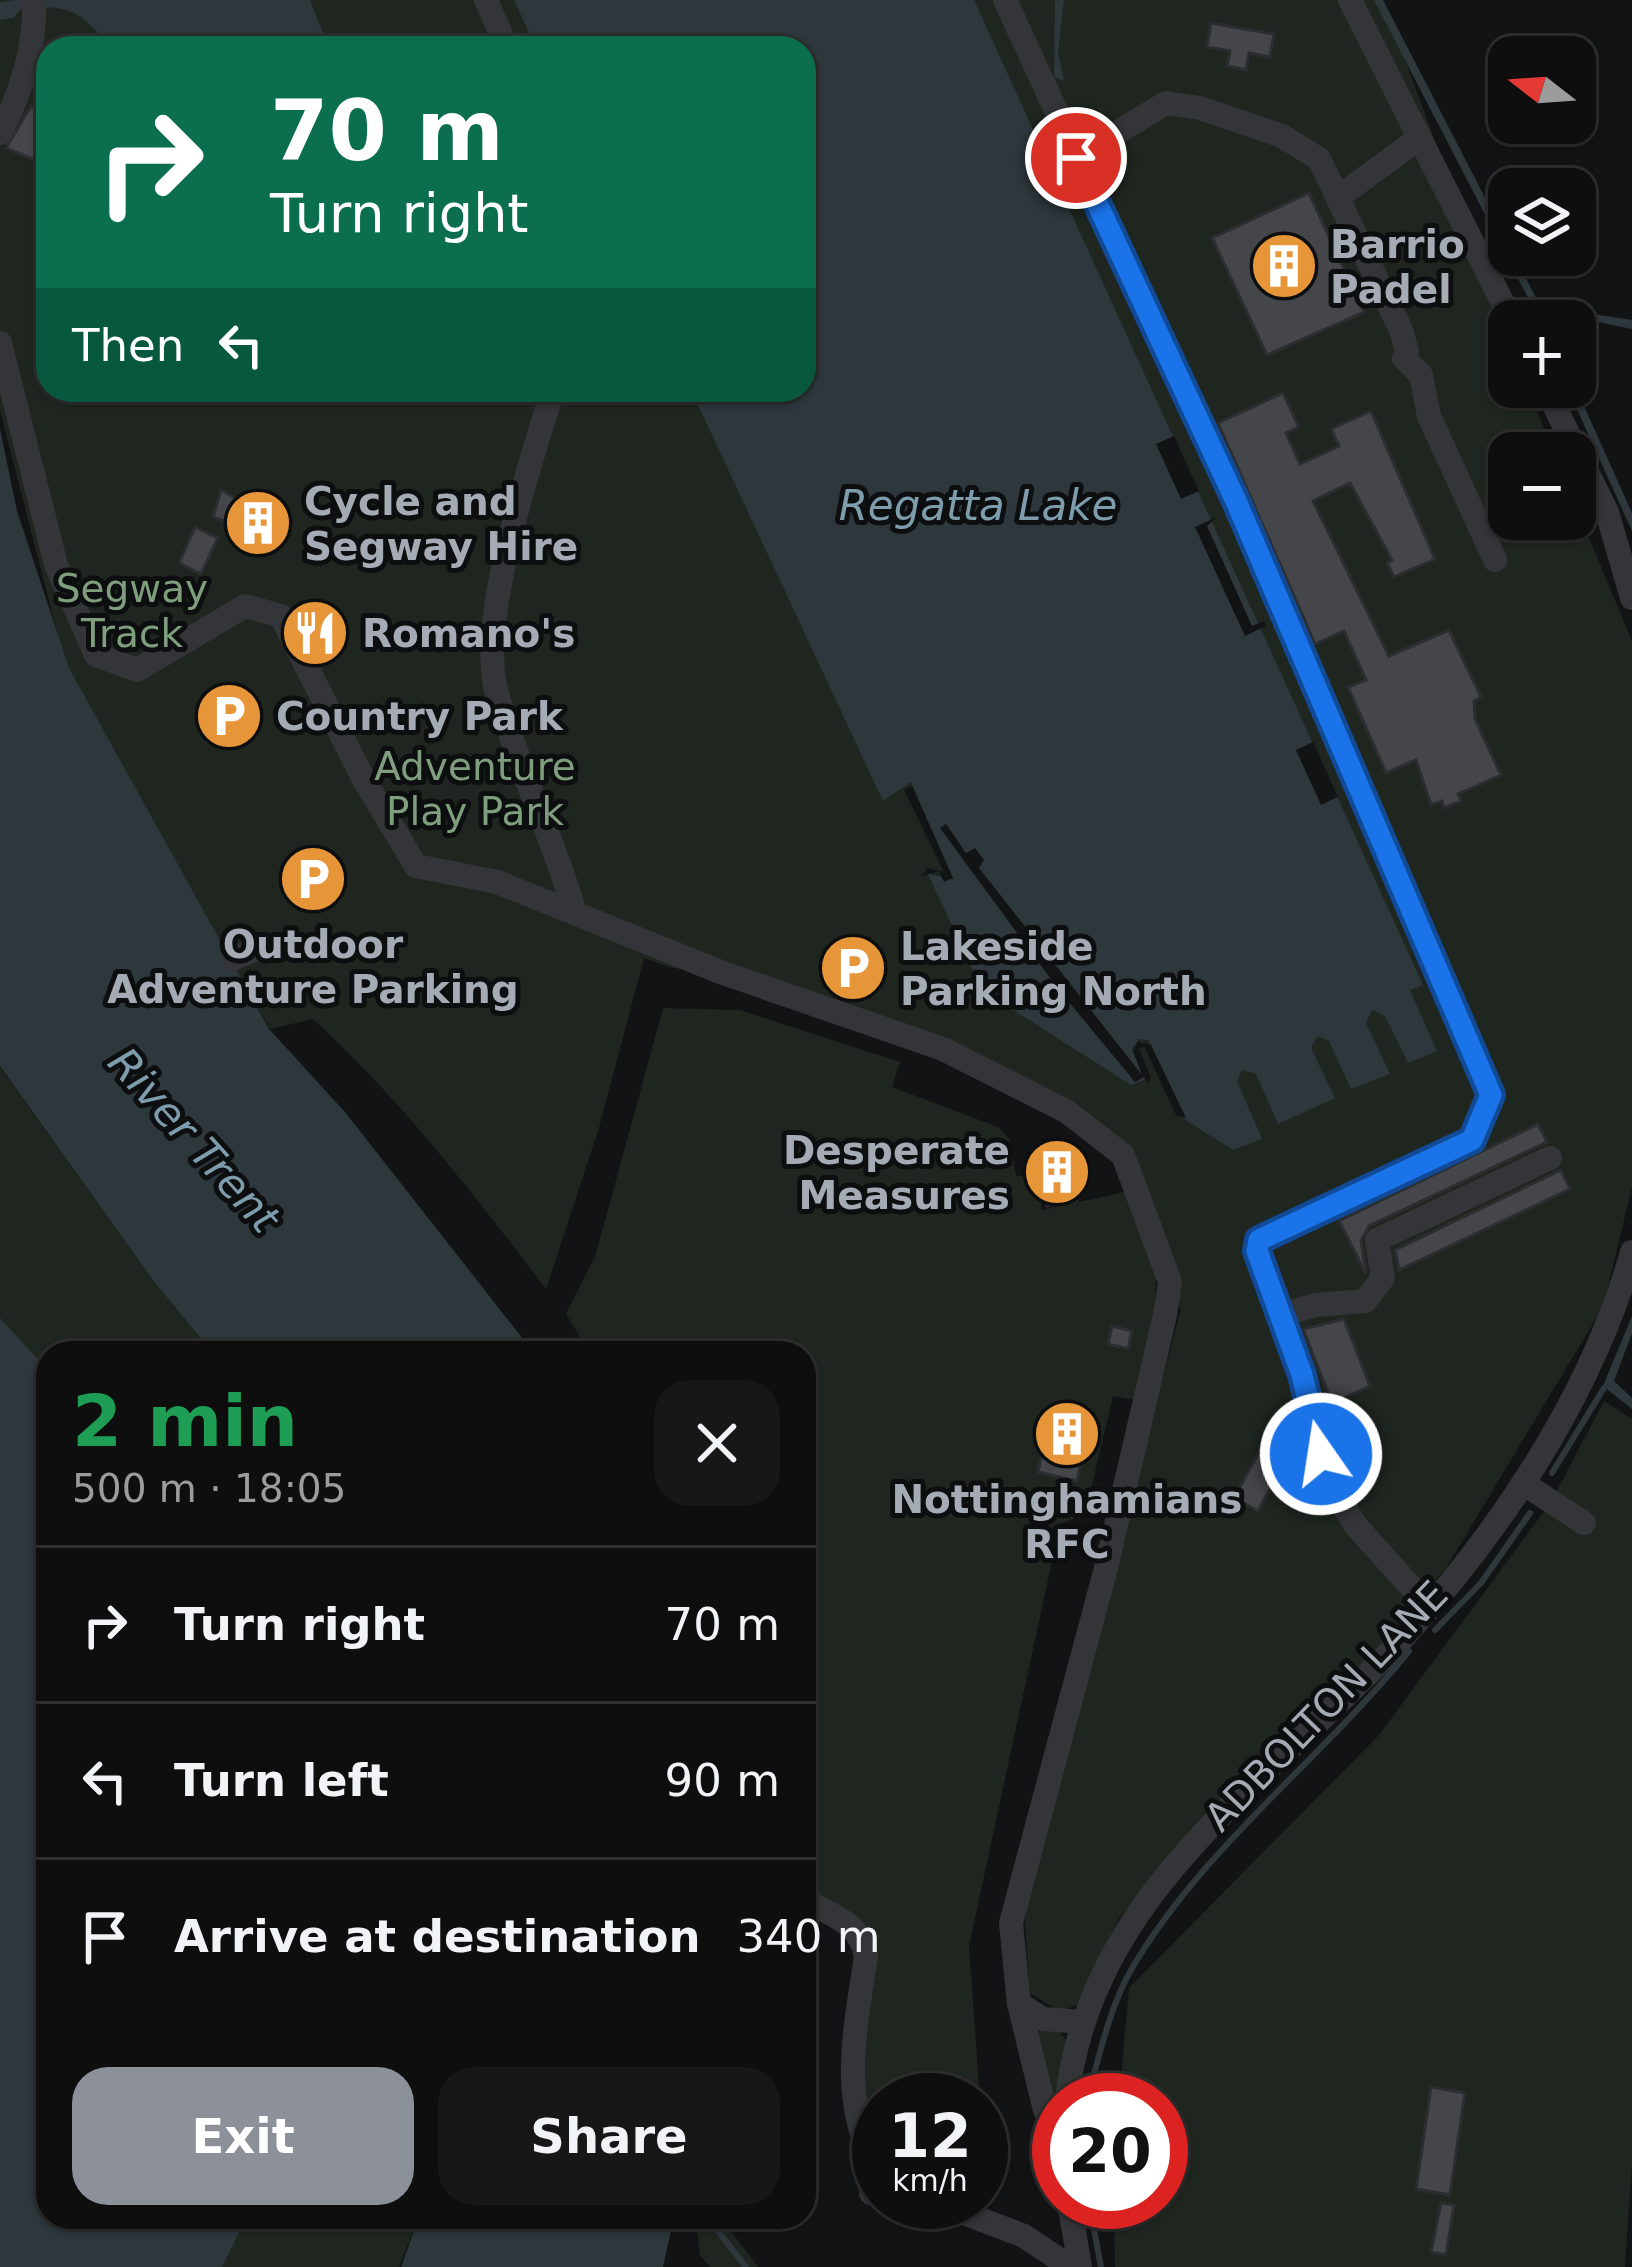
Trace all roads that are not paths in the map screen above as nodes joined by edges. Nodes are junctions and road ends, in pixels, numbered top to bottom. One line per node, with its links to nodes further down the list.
1 (486, 0): 5 (street)
2 (1005, 0): 8 (street)
3 (1350, 0): 7 (street)
4 (34, 10): 6 (street)
5 (502, 36)
6 (0, 133)
7 (1418, 139): 9 (street); 10 (street)
8 (1076, 158): 9 (street); 19 (street)
9 (1340, 196): 14 (street)
10 (1501, 300)
11 (0, 343): 16 (street)
12 (548, 402): 16 (street)
13 (1555, 408): 15 (street)
14 (1495, 560)
15 (1632, 598)
16 (579, 921): 26 (street)
17 (1550, 1158): 19 (street)
18 (1632, 1252): 20 (street, ADBOLTON LANE)
19 (1280, 1315): 21 (street)
20 (1523, 1483): 23 (street); 24 (street, ADBOLTON LANE)
21 (1344, 1507): 22 (street); 24 (street)
22 (1320, 1520)
23 (1584, 1523)
24 (1428, 1606): 27 (street, ADBOLTON LANE)
25 (816, 1906): 28 (street)
26 (1019, 2005): 27 (street); 29 (street)
27 (1083, 2022): 30 (street, ADBOLTON LANE)
28 (854, 2073)
29 (1036, 2073)
30 (1073, 2073)
31 (1008, 2229): 33 (street)
32 (1073, 2229): 33 (street)
33 (1079, 2264)

